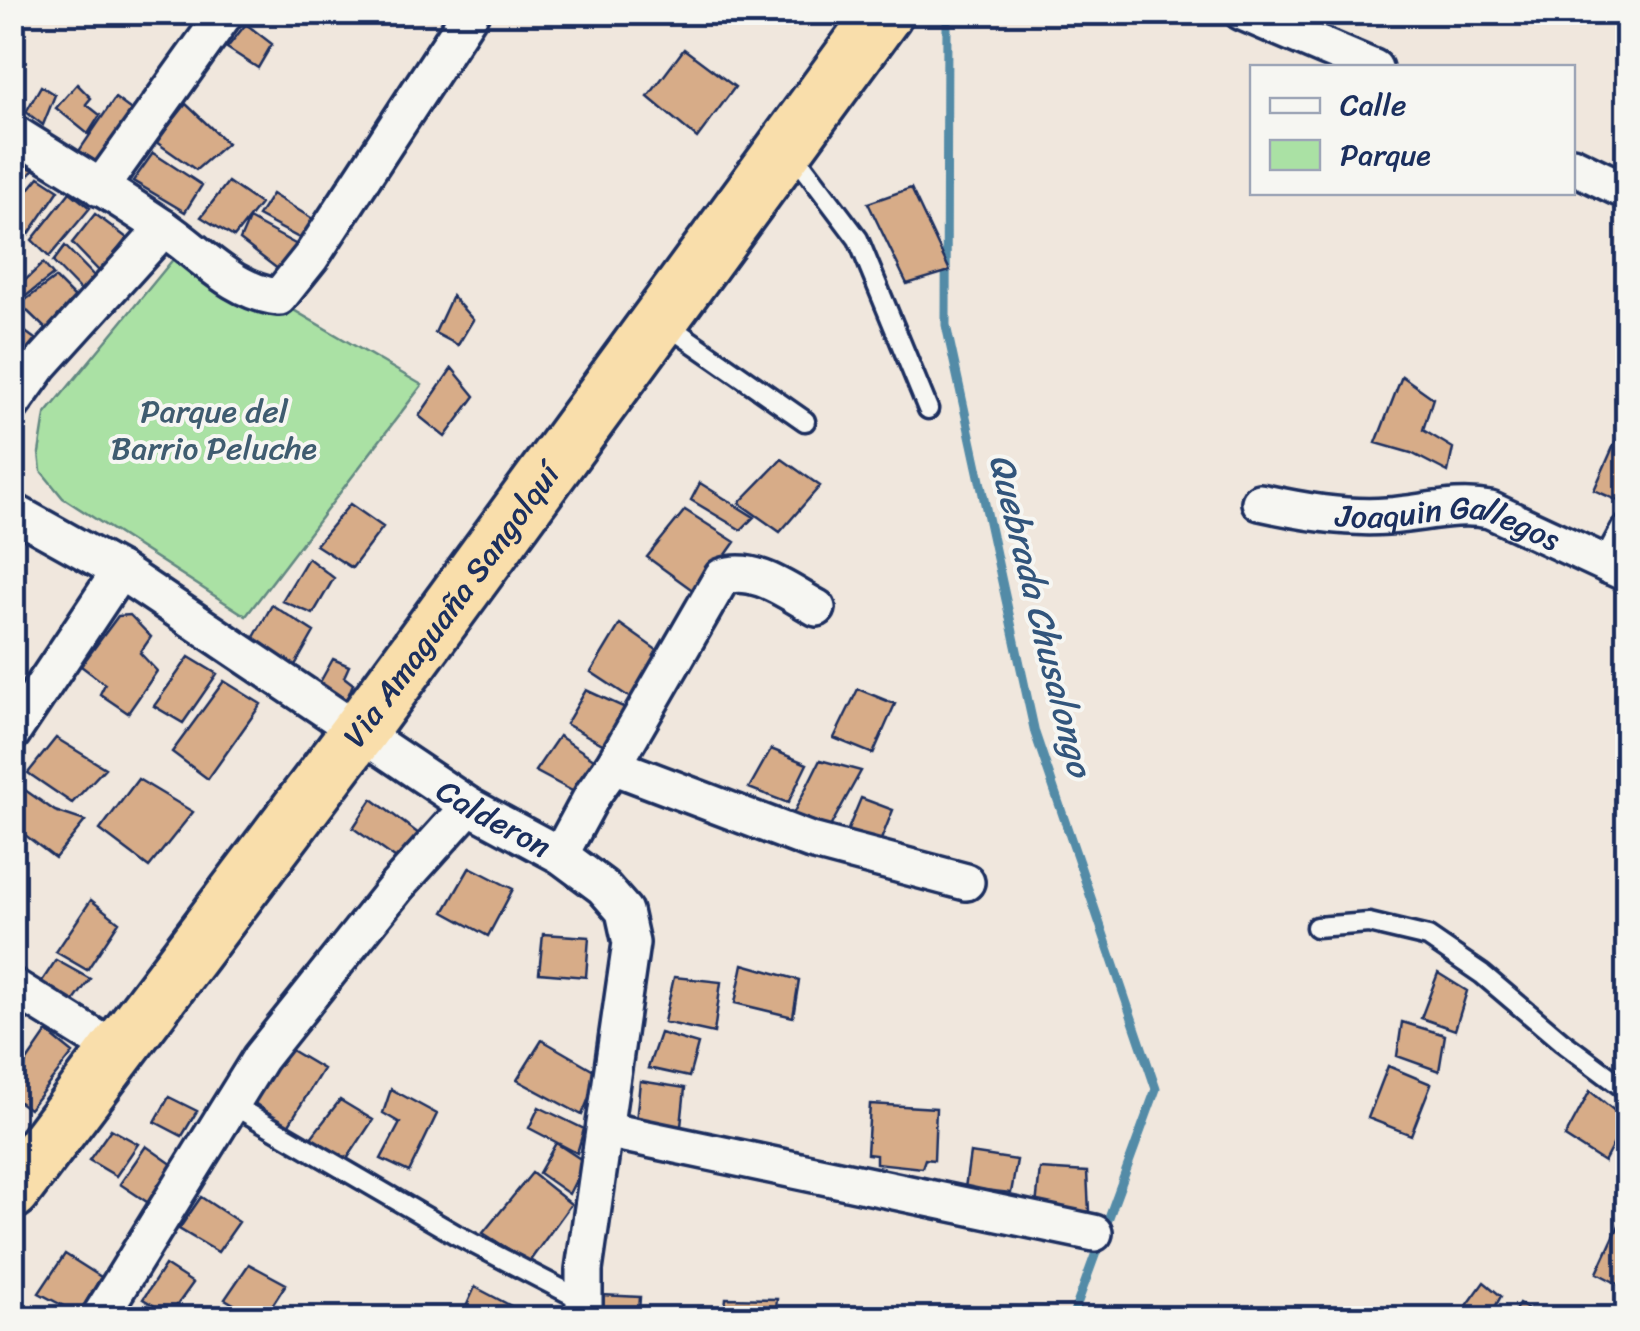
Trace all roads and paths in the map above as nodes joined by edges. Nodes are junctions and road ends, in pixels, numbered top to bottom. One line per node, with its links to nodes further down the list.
1 (226, 12): 9 (street)
2 (471, 12): 11 (street)
3 (885, 12): 7 (highway, Via Amaguaña Sangolquí)
4 (1242, 12): 5 (street)
5 (1367, 65)
6 (12, 132): 9 (street)
7 (788, 146): 12 (highway, Via Amaguaña Sangolquí); 14 (lane)
8 (1575, 166): 10 (street)
9 (100, 188): 11 (street)
10 (1628, 192)
11 (164, 228): 13 (street)
12 (661, 320): 15 (lane); 22 (highway, Via Amaguaña Sangolquí)
13 (12, 404)
14 (928, 409)
15 (804, 421)
16 (1260, 502): 19 (street, Joaquin Gallegos)
17 (12, 511): 20 (street, Calderon)
18 (1628, 533): 19 (street)
19 (1619, 570)
20 (120, 572): 22 (street, Calderon); 23 (street)
21 (817, 608): 24 (street)
22 (359, 730): 25 (street, Calderon); 30 (highway, Via Amaguaña Sangolquí)
23 (12, 733)
24 (613, 766): 26 (street); 27 (street)
25 (469, 806): 26 (street, Calderon); 32 (street)
26 (560, 855): 33 (street, Calderon)
27 (966, 882)
28 (1316, 928): 31 (lane)
29 (12, 986): 30 (street)
30 (118, 1051): 34 (highway, Via Amaguaña Sangolquí)
31 (1628, 1090)
32 (233, 1105): 36 (lane); 37 (street)
33 (606, 1130): 35 (street); 36 (street, Calderon)
34 (12, 1190)
35 (1094, 1233)
36 (583, 1309)
37 (99, 1318)

